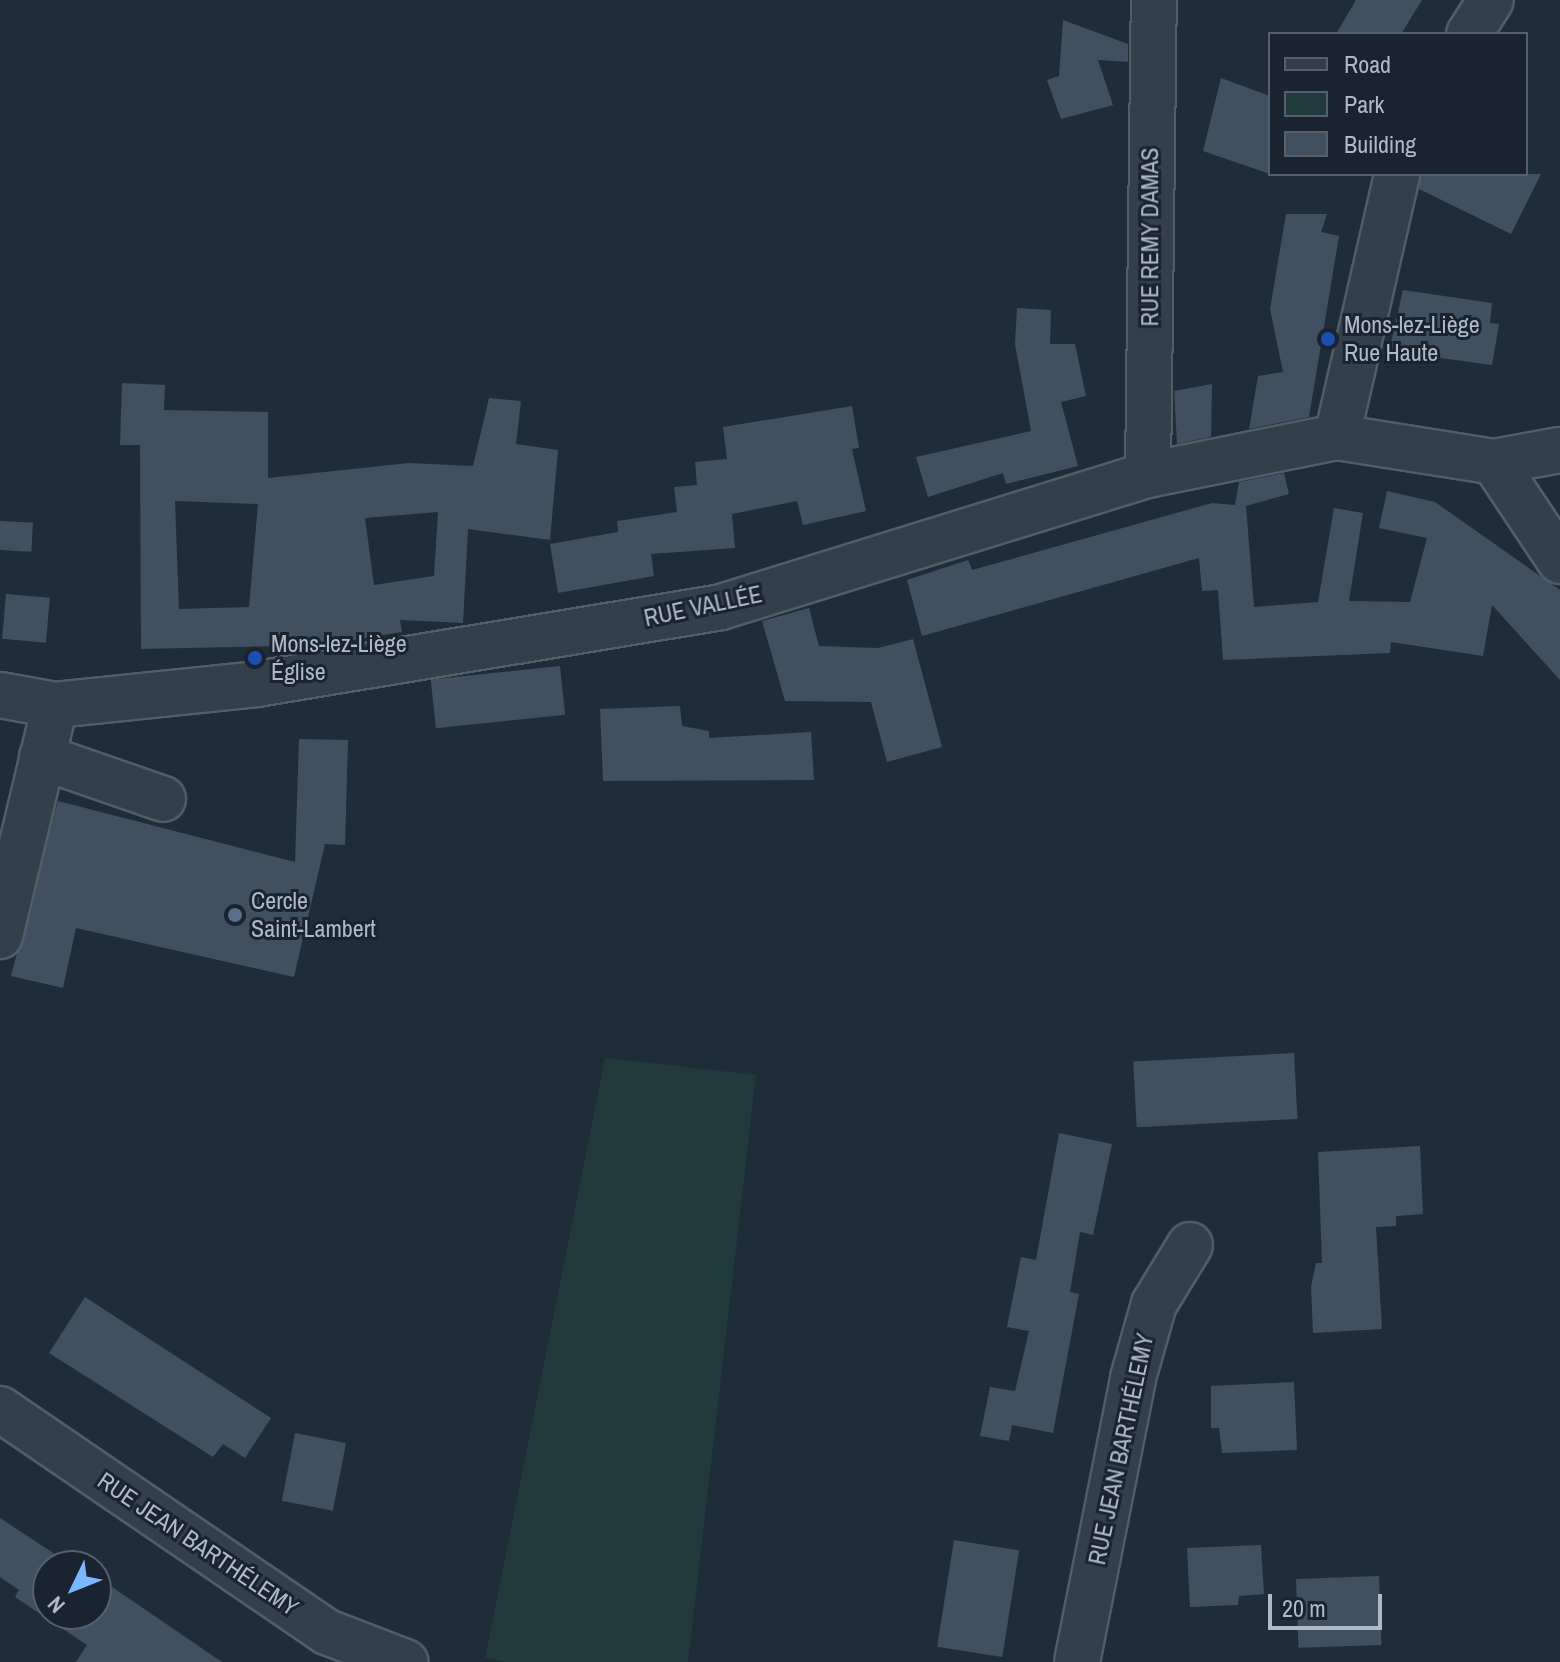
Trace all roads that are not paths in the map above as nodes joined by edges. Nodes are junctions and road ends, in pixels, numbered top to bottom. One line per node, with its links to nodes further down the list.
1 (1154, 0): 8 (street, RUE REMY DAMAS)
2 (1491, 0): 3 (street)
3 (1470, 32)
4 (1397, 176): 5 (street)
5 (1337, 437): 7 (street); 8 (street, RUE VALLÉE)
6 (1560, 450): 7 (street)
7 (1494, 462): 9 (street)
8 (1148, 475): 11 (street, RUE VALLÉE)
9 (1560, 561)
10 (0, 695): 11 (street, RUE VALLÉE)
11 (55, 705): 12 (street)
12 (42, 757): 13 (street); 14 (street)
13 (163, 799)
14 (0, 936)
15 (1190, 1245): 18 (street, RUE JEAN BARTHÉLEMY)
16 (0, 1409): 17 (street, RUE JEAN BARTHÉLEMY)
17 (405, 1662)
18 (1077, 1662)

